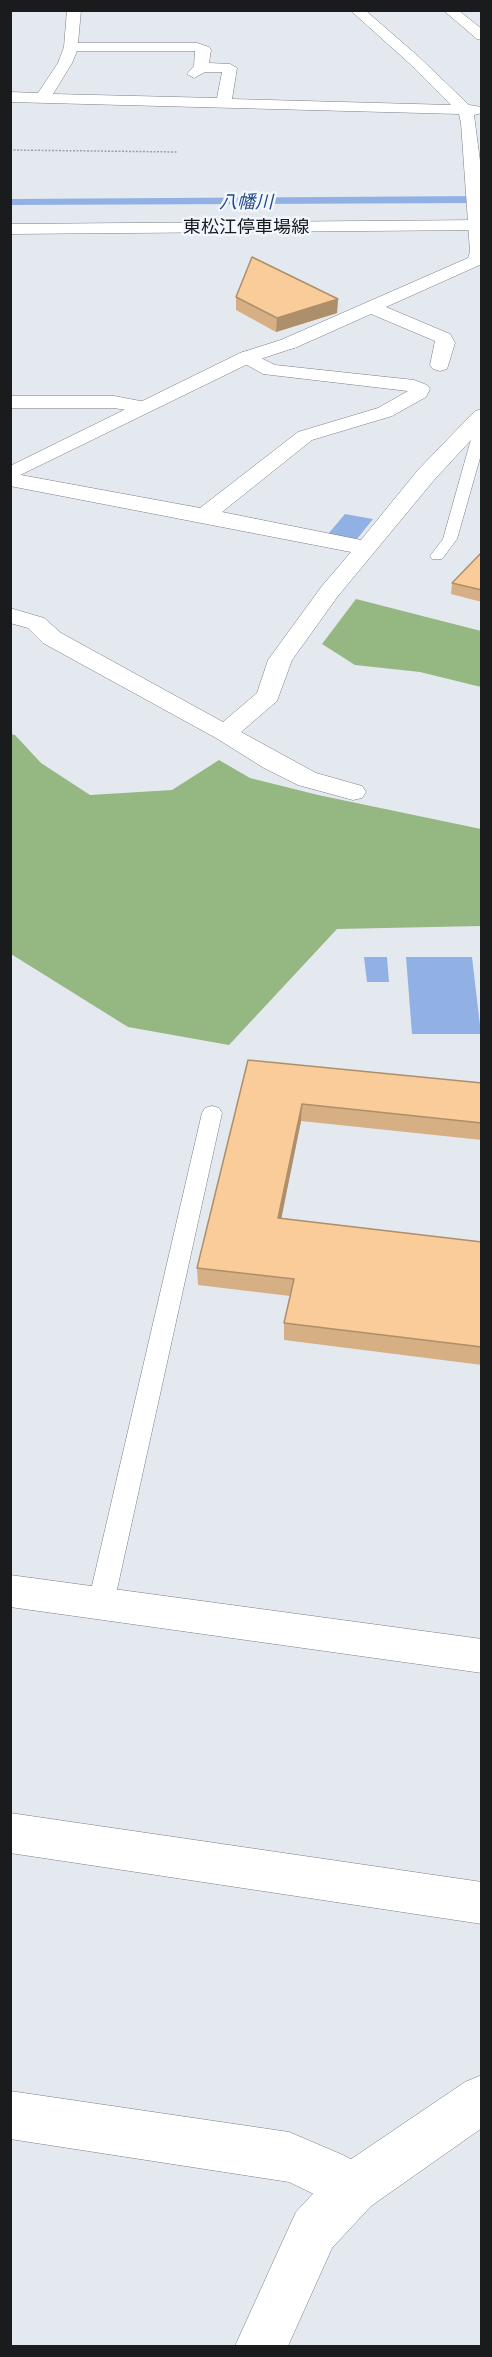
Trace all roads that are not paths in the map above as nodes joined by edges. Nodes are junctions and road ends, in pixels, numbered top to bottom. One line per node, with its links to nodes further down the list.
1 (74, 10): 5 (main road)
2 (356, 10): 9 (main road)
3 (449, 10): 4 (main road)
4 (482, 36)
5 (71, 47): 7 (main road); 8 (main road)
6 (10, 97): 7 (main road)
7 (43, 98): 8 (main road)
8 (224, 103): 9 (main road)
9 (473, 110): 10 (main road)
10 (479, 225): 11 (main road, 東松江停車場線); 12 (main road)
11 (10, 229)
12 (478, 264): 13 (main road)
13 (372, 308): 14 (main road); 15 (main road)
14 (247, 357): 17 (main road); 22 (main road)
15 (441, 365)
16 (10, 402): 17 (main road)
17 (144, 407): 20 (main road)
18 (482, 414): 23 (main road)
19 (482, 425): 24 (lane)
20 (10, 474)
21 (10, 479): 22 (main road)
22 (204, 515): 23 (main road)
23 (366, 548): 26 (main road)
24 (436, 556)
25 (10, 615): 26 (main road)
26 (225, 733): 27 (main road)
27 (353, 792)
28 (212, 1113): 30 (lane)
29 (10, 1591): 30 (main road)
30 (101, 1603): 31 (main road)
31 (482, 1656)
32 (10, 1833): 33 (main road)
33 (482, 1903)
34 (482, 2099): 36 (main road)
35 (10, 2115): 36 (main road)
36 (353, 2188): 37 (main road)
37 (261, 2346)

